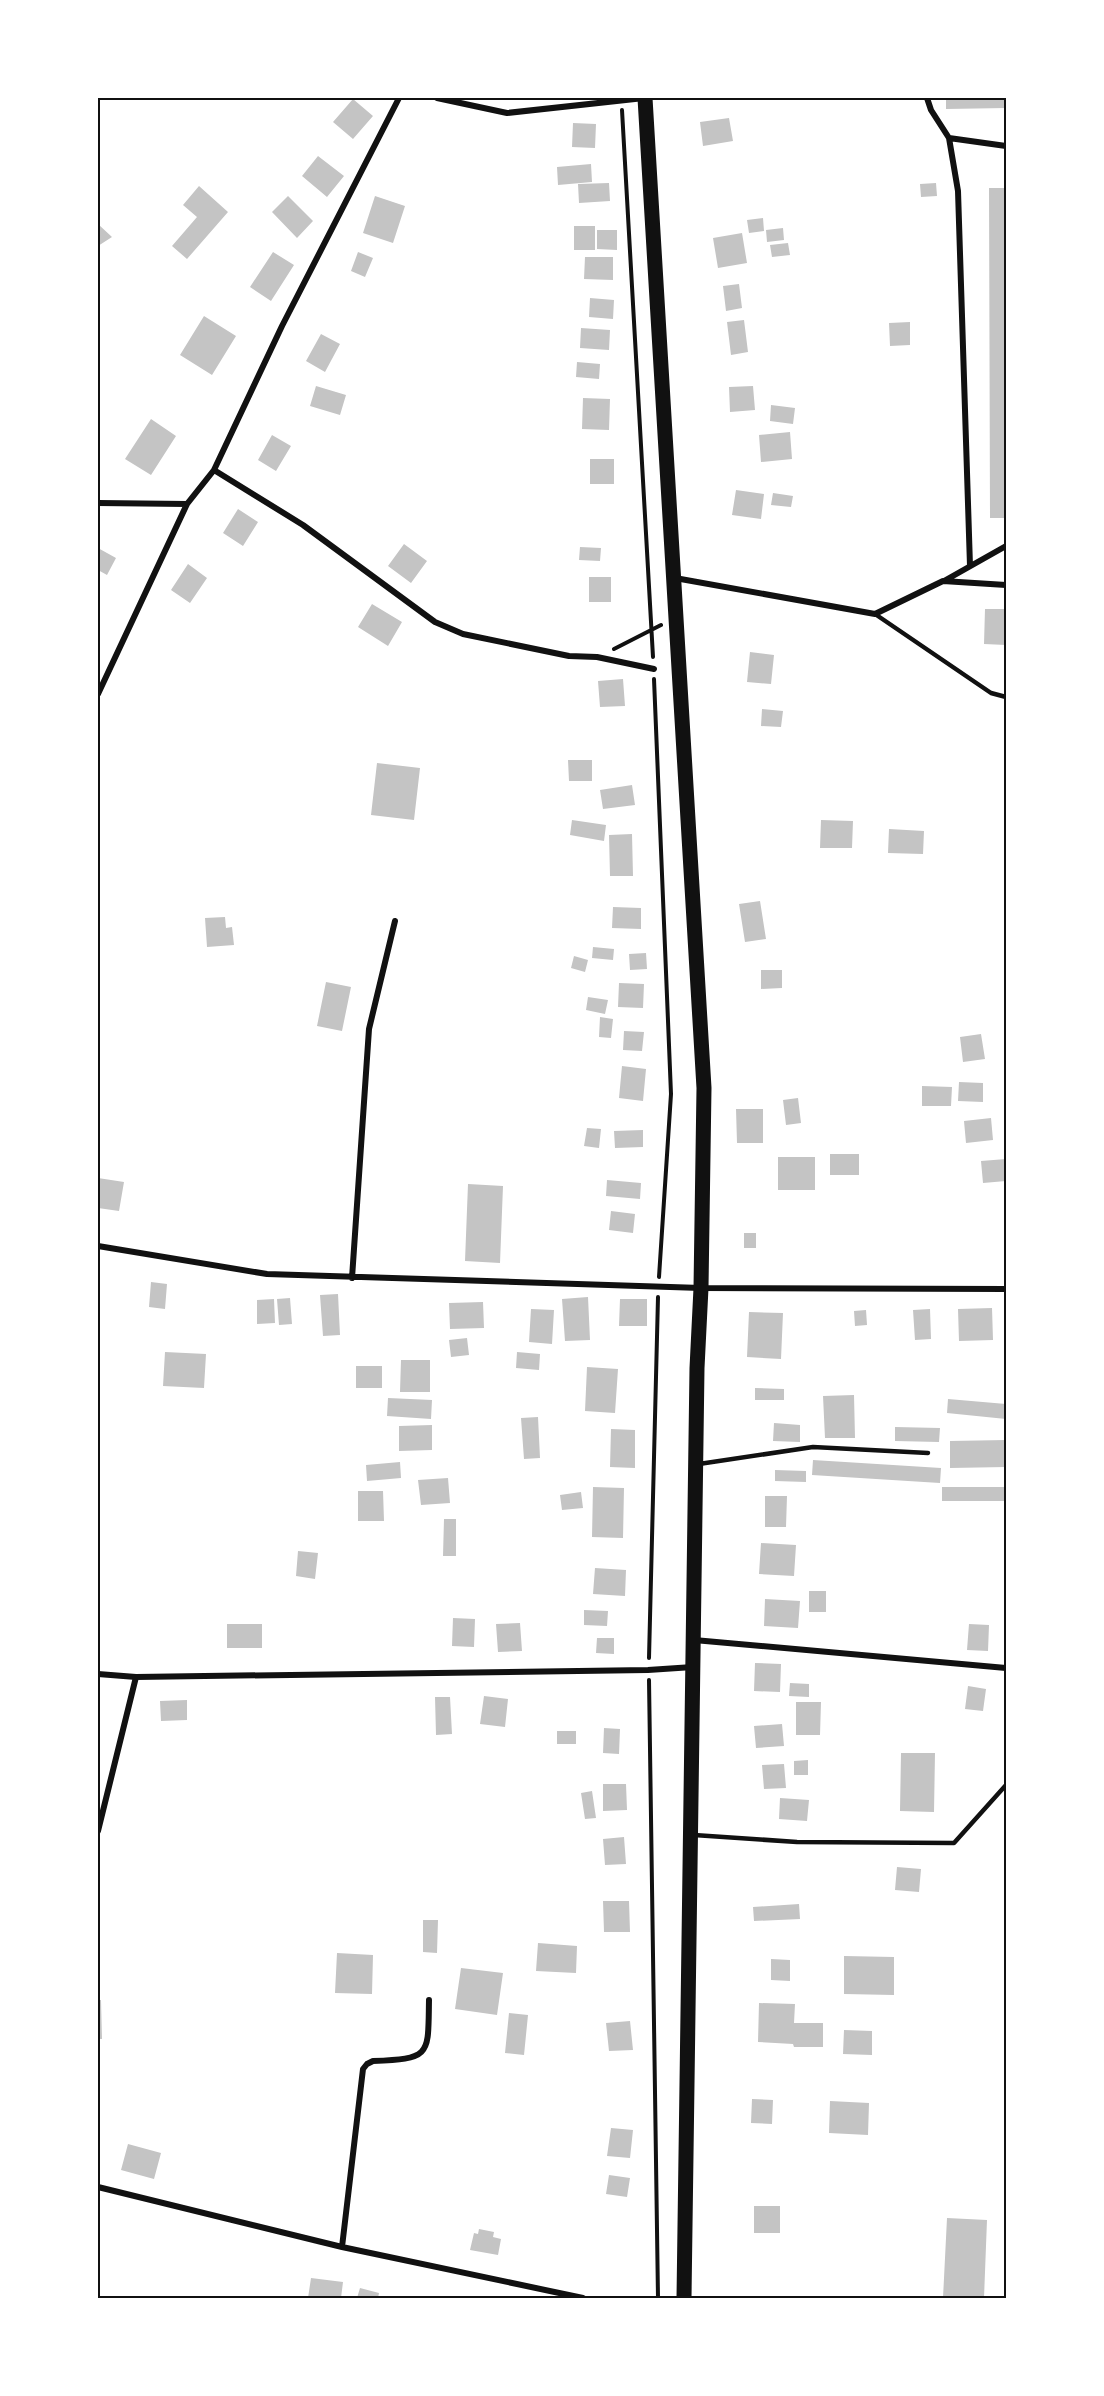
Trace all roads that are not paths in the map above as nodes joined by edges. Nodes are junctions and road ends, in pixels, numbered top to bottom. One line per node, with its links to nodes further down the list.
1 (399, 98): 7 (street)
2 (437, 98): 3 (street)
3 (645, 98): 12 (main road)
4 (927, 98): 5 (street)
5 (949, 138): 6 (street); 11 (street)
6 (1006, 146)
7 (214, 470): 9 (street); 16 (street)
8 (98, 503): 9 (street)
9 (187, 504): 17 (street)
10 (1006, 546): 11 (street)
11 (970, 566): 13 (street)
12 (675, 578): 15 (street); 22 (main road)
13 (944, 581): 14 (street); 15 (street)
14 (1006, 585)
15 (875, 614): 18 (lane)
16 (654, 669)
17 (98, 694)
18 (1006, 697)
19 (395, 921): 21 (street)
20 (98, 1246): 21 (street)
21 (352, 1278): 22 (street)
22 (701, 1288): 23 (street); 25 (main road)
23 (1006, 1289)
24 (928, 1453): 25 (lane)
25 (696, 1465): 26 (main road)
26 (694, 1640): 27 (main road); 28 (street)
27 (694, 1667): 30 (street); 33 (main road)
28 (1006, 1668)
29 (98, 1674): 30 (street)
30 (136, 1677): 32 (street)
31 (1006, 1785): 33 (lane)
32 (98, 1831)
33 (691, 1835): 38 (main road)
34 (429, 2000): 36 (street)
35 (98, 2187): 36 (street)
36 (342, 2247): 37 (street)
37 (583, 2298)
38 (684, 2298)

